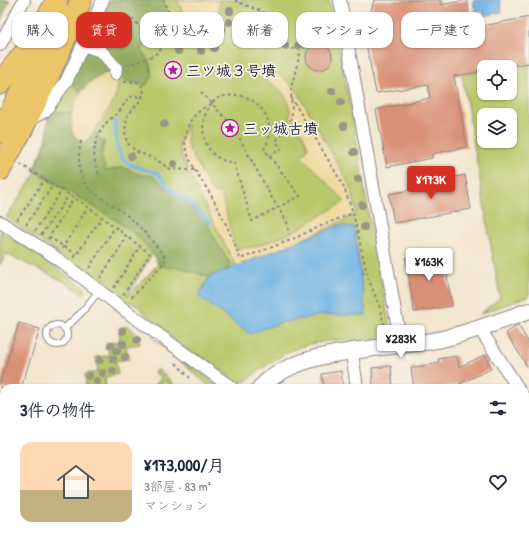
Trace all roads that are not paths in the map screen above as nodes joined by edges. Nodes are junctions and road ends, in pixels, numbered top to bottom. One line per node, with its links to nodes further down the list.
1 (24, 0): 8 (street)
2 (57, 0): 12 (highway)
3 (70, 0): 14 (highway)
4 (81, 0): 13 (highway)
5 (103, 0): 7 (street)
6 (341, 0): 21 (street)
7 (98, 12)
8 (0, 45)
9 (82, 48): 13 (street)
10 (92, 48): 11 (street)
11 (114, 74)
12 (0, 84)
13 (24, 127): 15 (highway)
14 (0, 132)
15 (4, 170)
16 (0, 222): 17 (street)
17 (103, 285): 19 (lane); 23 (street)
18 (529, 311): 20 (street)
19 (65, 328)
20 (480, 329): 21 (street); 26 (street)
21 (401, 345): 22 (street)
22 (351, 352): 24 (street); 25 (street)
23 (227, 384)
24 (266, 384)
25 (356, 384)
26 (515, 384)

